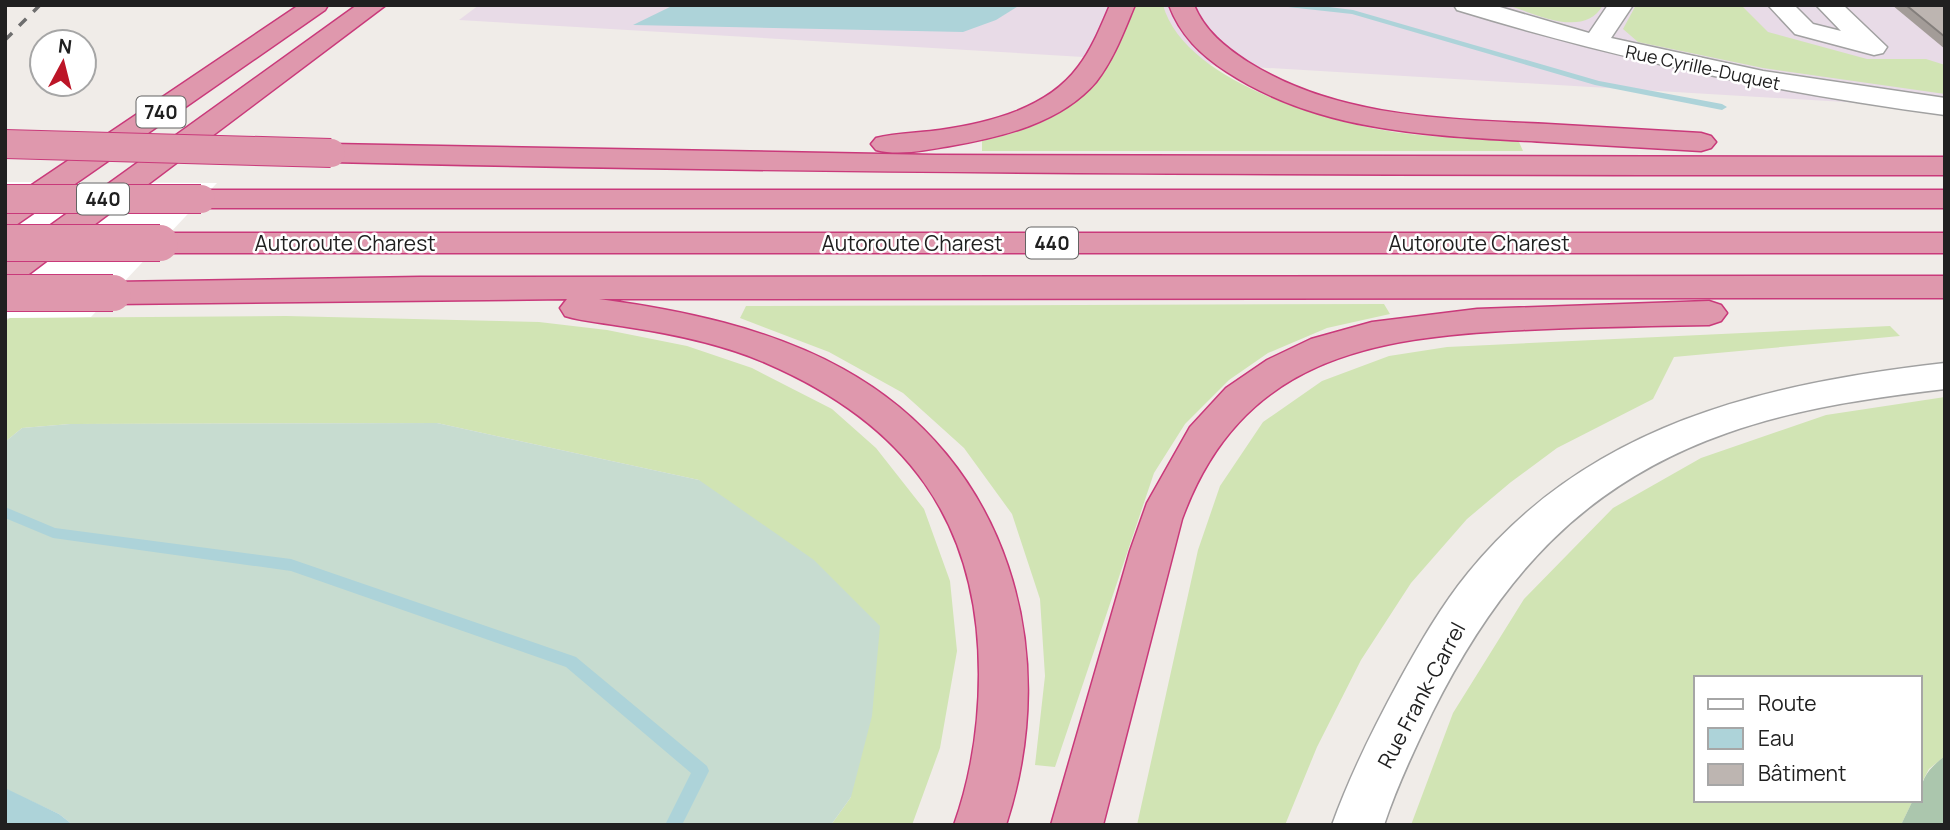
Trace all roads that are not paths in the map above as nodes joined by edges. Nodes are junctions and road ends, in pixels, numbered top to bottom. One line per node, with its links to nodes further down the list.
1 (279, 5): 19 (highway)
2 (316, 5): 20 (highway, 740)
3 (374, 5): 11 (highway, 740)
4 (1123, 5): 15 (highway)
5 (1181, 5): 14 (highway)
6 (1466, 5): 10 (street, Rue Cyrille-Duquet)
7 (1621, 5): 10 (street)
8 (1780, 5): 9 (street)
9 (1828, 5)
10 (1595, 43): 12 (street, Rue Cyrille-Duquet)
11 (239, 104): 23 (highway, 740); 26 (highway)
12 (1945, 107)
13 (5, 144): 15 (highway, bridge)
14 (1945, 152)
15 (492, 157): 16 (highway)
16 (1945, 166)
17 (5, 199): 18 (highway, Autoroute Charest / 440, bridge)
18 (1945, 199)
19 (5, 207)
20 (5, 218)
21 (5, 243): 22 (highway, Autoroute Charest / 440, bridge)
22 (1945, 243)
23 (5, 275)
24 (1945, 287): 25 (highway)
25 (113, 293): 26 (highway, bridge); 29 (highway)
26 (5, 295)
27 (1945, 307): 30 (highway)
28 (1945, 376): 31 (street, Rue Frank-Carrel)
29 (980, 825)
30 (1077, 825)
31 (1358, 825)

